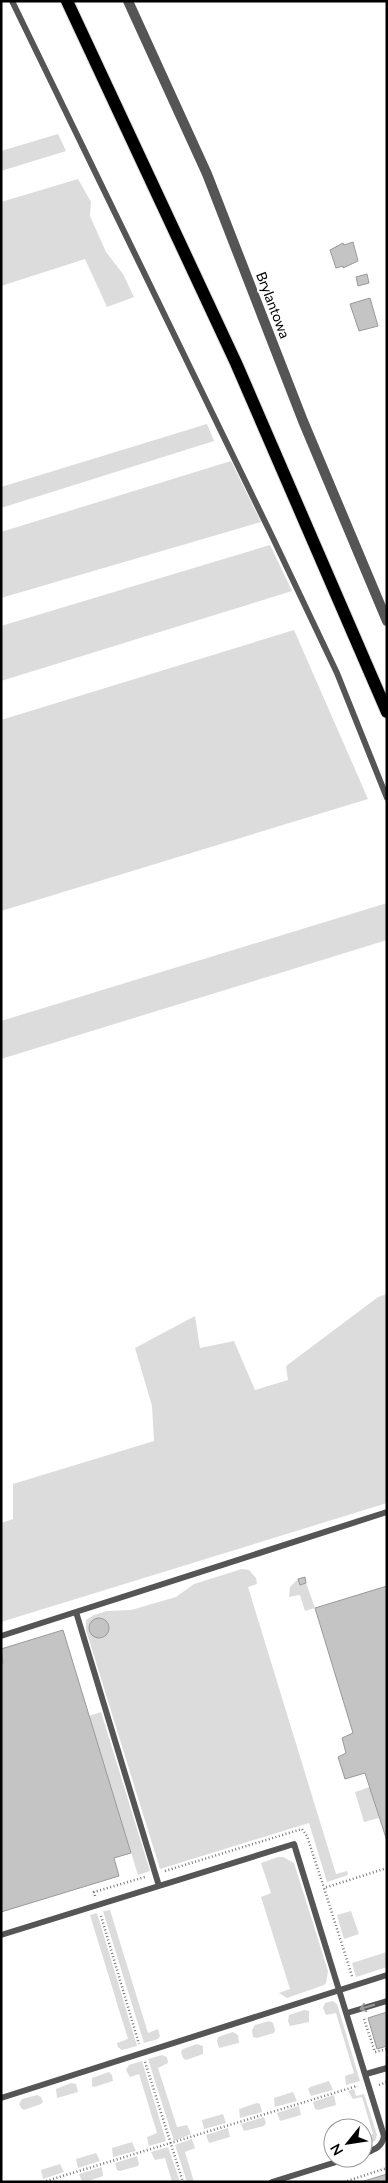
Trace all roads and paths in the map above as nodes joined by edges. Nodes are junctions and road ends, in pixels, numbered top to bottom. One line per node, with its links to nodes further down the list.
1 (12, 1): 6 (lane)
2 (67, 1): 5 (main road)
3 (128, 1): 4 (street, Brylantowa)
4 (387, 621)
5 (387, 712)
6 (387, 798)
7 (387, 1512): 8 (lane)
8 (76, 1612): 9 (lane); 11 (lane)
9 (1, 1636)
10 (387, 1868): 16 (path)
11 (159, 1886): 13 (lane); 17 (lane)
12 (94, 1892): 13 (path)
13 (98, 1905): 14 (lane); 22 (path)
14 (1, 1935)
15 (387, 1975): 16 (lane)
16 (354, 1986): 17 (lane)
17 (341, 1990): 20 (lane); 22 (lane)
18 (387, 2001): 19 (lane, one-way to 19)
19 (360, 2009): 20 (lane); 21 (path)
20 (347, 2013): 24 (lane)
21 (387, 2048)
22 (142, 2053): 27 (lane); 28 (path)
23 (387, 2068): 24 (lane)
24 (366, 2074): 26 (lane)
25 (387, 2082): 26 (path)
26 (370, 2088): 28 (path); 29 (lane)
27 (1, 2098)
28 (170, 2143): 32 (path); 33 (path)
29 (373, 2150)
30 (323, 2166): 34 (lane)
31 (387, 2168): 35 (path)
32 (43, 2182)
33 (183, 2182)
34 (272, 2182)
35 (344, 2182)

